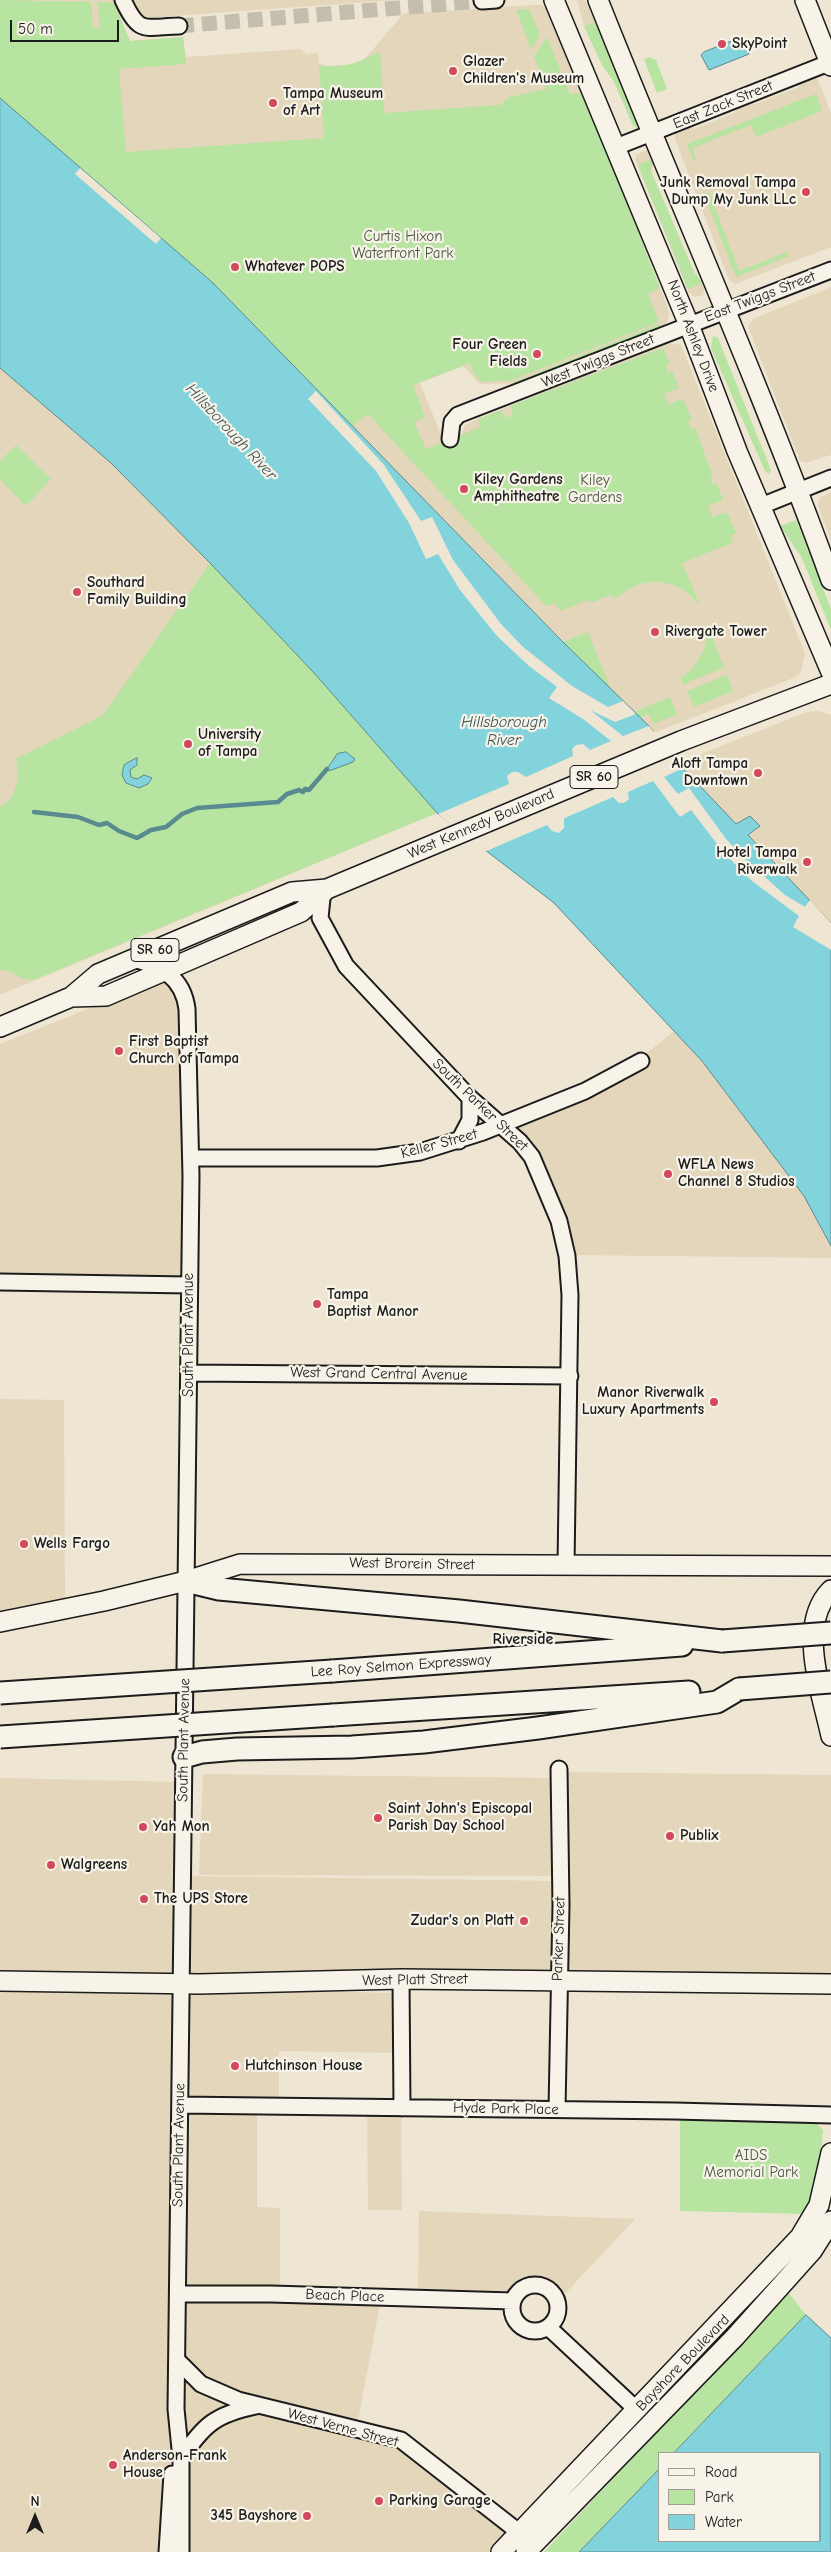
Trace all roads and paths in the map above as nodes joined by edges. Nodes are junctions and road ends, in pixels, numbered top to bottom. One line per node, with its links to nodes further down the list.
1 (123, 0): 5 (street)
2 (554, 0): 8 (main road, North Ashley Drive)
3 (598, 0): 7 (main road)
4 (805, 0): 6 (main road)
5 (179, 26)
6 (831, 64): 7 (street, East Zack Street)
7 (651, 134): 8 (street, East Zack Street); 10 (main road)
8 (616, 147): 11 (main road, North Ashley Drive)
9 (831, 270): 10 (street, East Twiggs Street)
10 (726, 311): 11 (street, East Twiggs Street); 14 (main road)
11 (689, 325): 12 (street, West Twiggs Street); 15 (main road, North Ashley Drive)
12 (450, 439)
13 (831, 478): 14 (street)
14 (799, 490): 15 (street); 16 (main road)
15 (761, 506): 17 (main road, North Ashley Drive)
16 (831, 580)
17 (831, 672)
18 (831, 684): 19 (main road, West Kennedy Boulevard / SR 60)
19 (327, 888): 20 (main road, West Kennedy Boulevard / SR 60); 21 (main road, West Kennedy Boulevard / SR 60); 25 (street, South Parker Street)
20 (133, 959): 21 (street); 22 (main road, West Kennedy Boulevard / SR 60)
21 (165, 970): 22 (main road, West Kennedy Boulevard / SR 60); 28 (street, South Plant Avenue)
22 (71, 996): 23 (main road, West Kennedy Boulevard / SR 60)
23 (0, 1026)
24 (640, 1061): 26 (street, Keller Street)
25 (470, 1098): 26 (street, South Parker Street); 27 (street)
26 (500, 1126): 27 (street, Keller Street); 32 (street, South Parker Street)
27 (459, 1141): 28 (street, Keller Street)
28 (191, 1158): 30 (street, South Plant Avenue)
29 (0, 1282): 30 (street)
30 (189, 1285): 31 (street, South Plant Avenue)
31 (189, 1373): 32 (street, West Grand Central Avenue); 35 (street, South Plant Avenue)
32 (570, 1376): 33 (street, South Parker Street)
33 (566, 1565): 34 (main road, West Brorein Street); 35 (main road, West Brorein Street)
34 (831, 1566)
35 (186, 1581): 37 (main road, West Brorein Street); 39 (highway); 45 (street, South Plant Avenue)
36 (831, 1590): 43 (main road)
37 (0, 1622)
38 (831, 1634): 39 (highway, Lee Roy Selmon Expressway, bridge)
39 (722, 1641): 42 (highway, Lee Roy Selmon Expressway, bridge)
40 (831, 1682): 41 (highway, bridge)
41 (739, 1689): 44 (highway, bridge); 45 (highway)
42 (0, 1693)
43 (831, 1736)
44 (0, 1738)
45 (184, 1757): 50 (street, South Plant Avenue)
46 (559, 1769): 49 (street, Parker Street)
47 (401, 1979): 49 (main road, West Platt Street); 50 (main road, West Platt Street); 53 (street)
48 (0, 1981): 50 (main road, West Platt Street)
49 (558, 1982): 51 (main road, West Platt Street); 54 (street, Parker Street)
50 (181, 1984): 52 (street, South Plant Avenue)
51 (831, 1984)
52 (180, 2106): 53 (street, Hyde Park Place); 58 (street, South Plant Avenue)
53 (402, 2108): 54 (street, Hyde Park Place)
54 (557, 2109): 55 (street, Hyde Park Place)
55 (831, 2115)
56 (831, 2153): 64 (main road, Bayshore Boulevard)
57 (831, 2221): 70 (main road, Bayshore Boulevard)
58 (178, 2294): 59 (street, Beach Place); 61 (street, South Plant Avenue)
59 (512, 2301): 60 (street); 60 (street)
60 (548, 2327): 64 (street)
61 (177, 2360): 62 (street, West Verne Street); 63 (street, South Plant Avenue)
62 (258, 2406): 65 (street, West Verne Street); 66 (street, West Verne Street)
63 (176, 2409): 65 (street, South Plant Avenue); 67 (street)
64 (637, 2410): 66 (main road, Bayshore Boulevard)
65 (181, 2459): 68 (street, South Plant Avenue)
66 (520, 2533): 69 (main road, Bayshore Boulevard)
67 (167, 2552)
68 (181, 2552)
69 (501, 2552)
70 (526, 2552)

